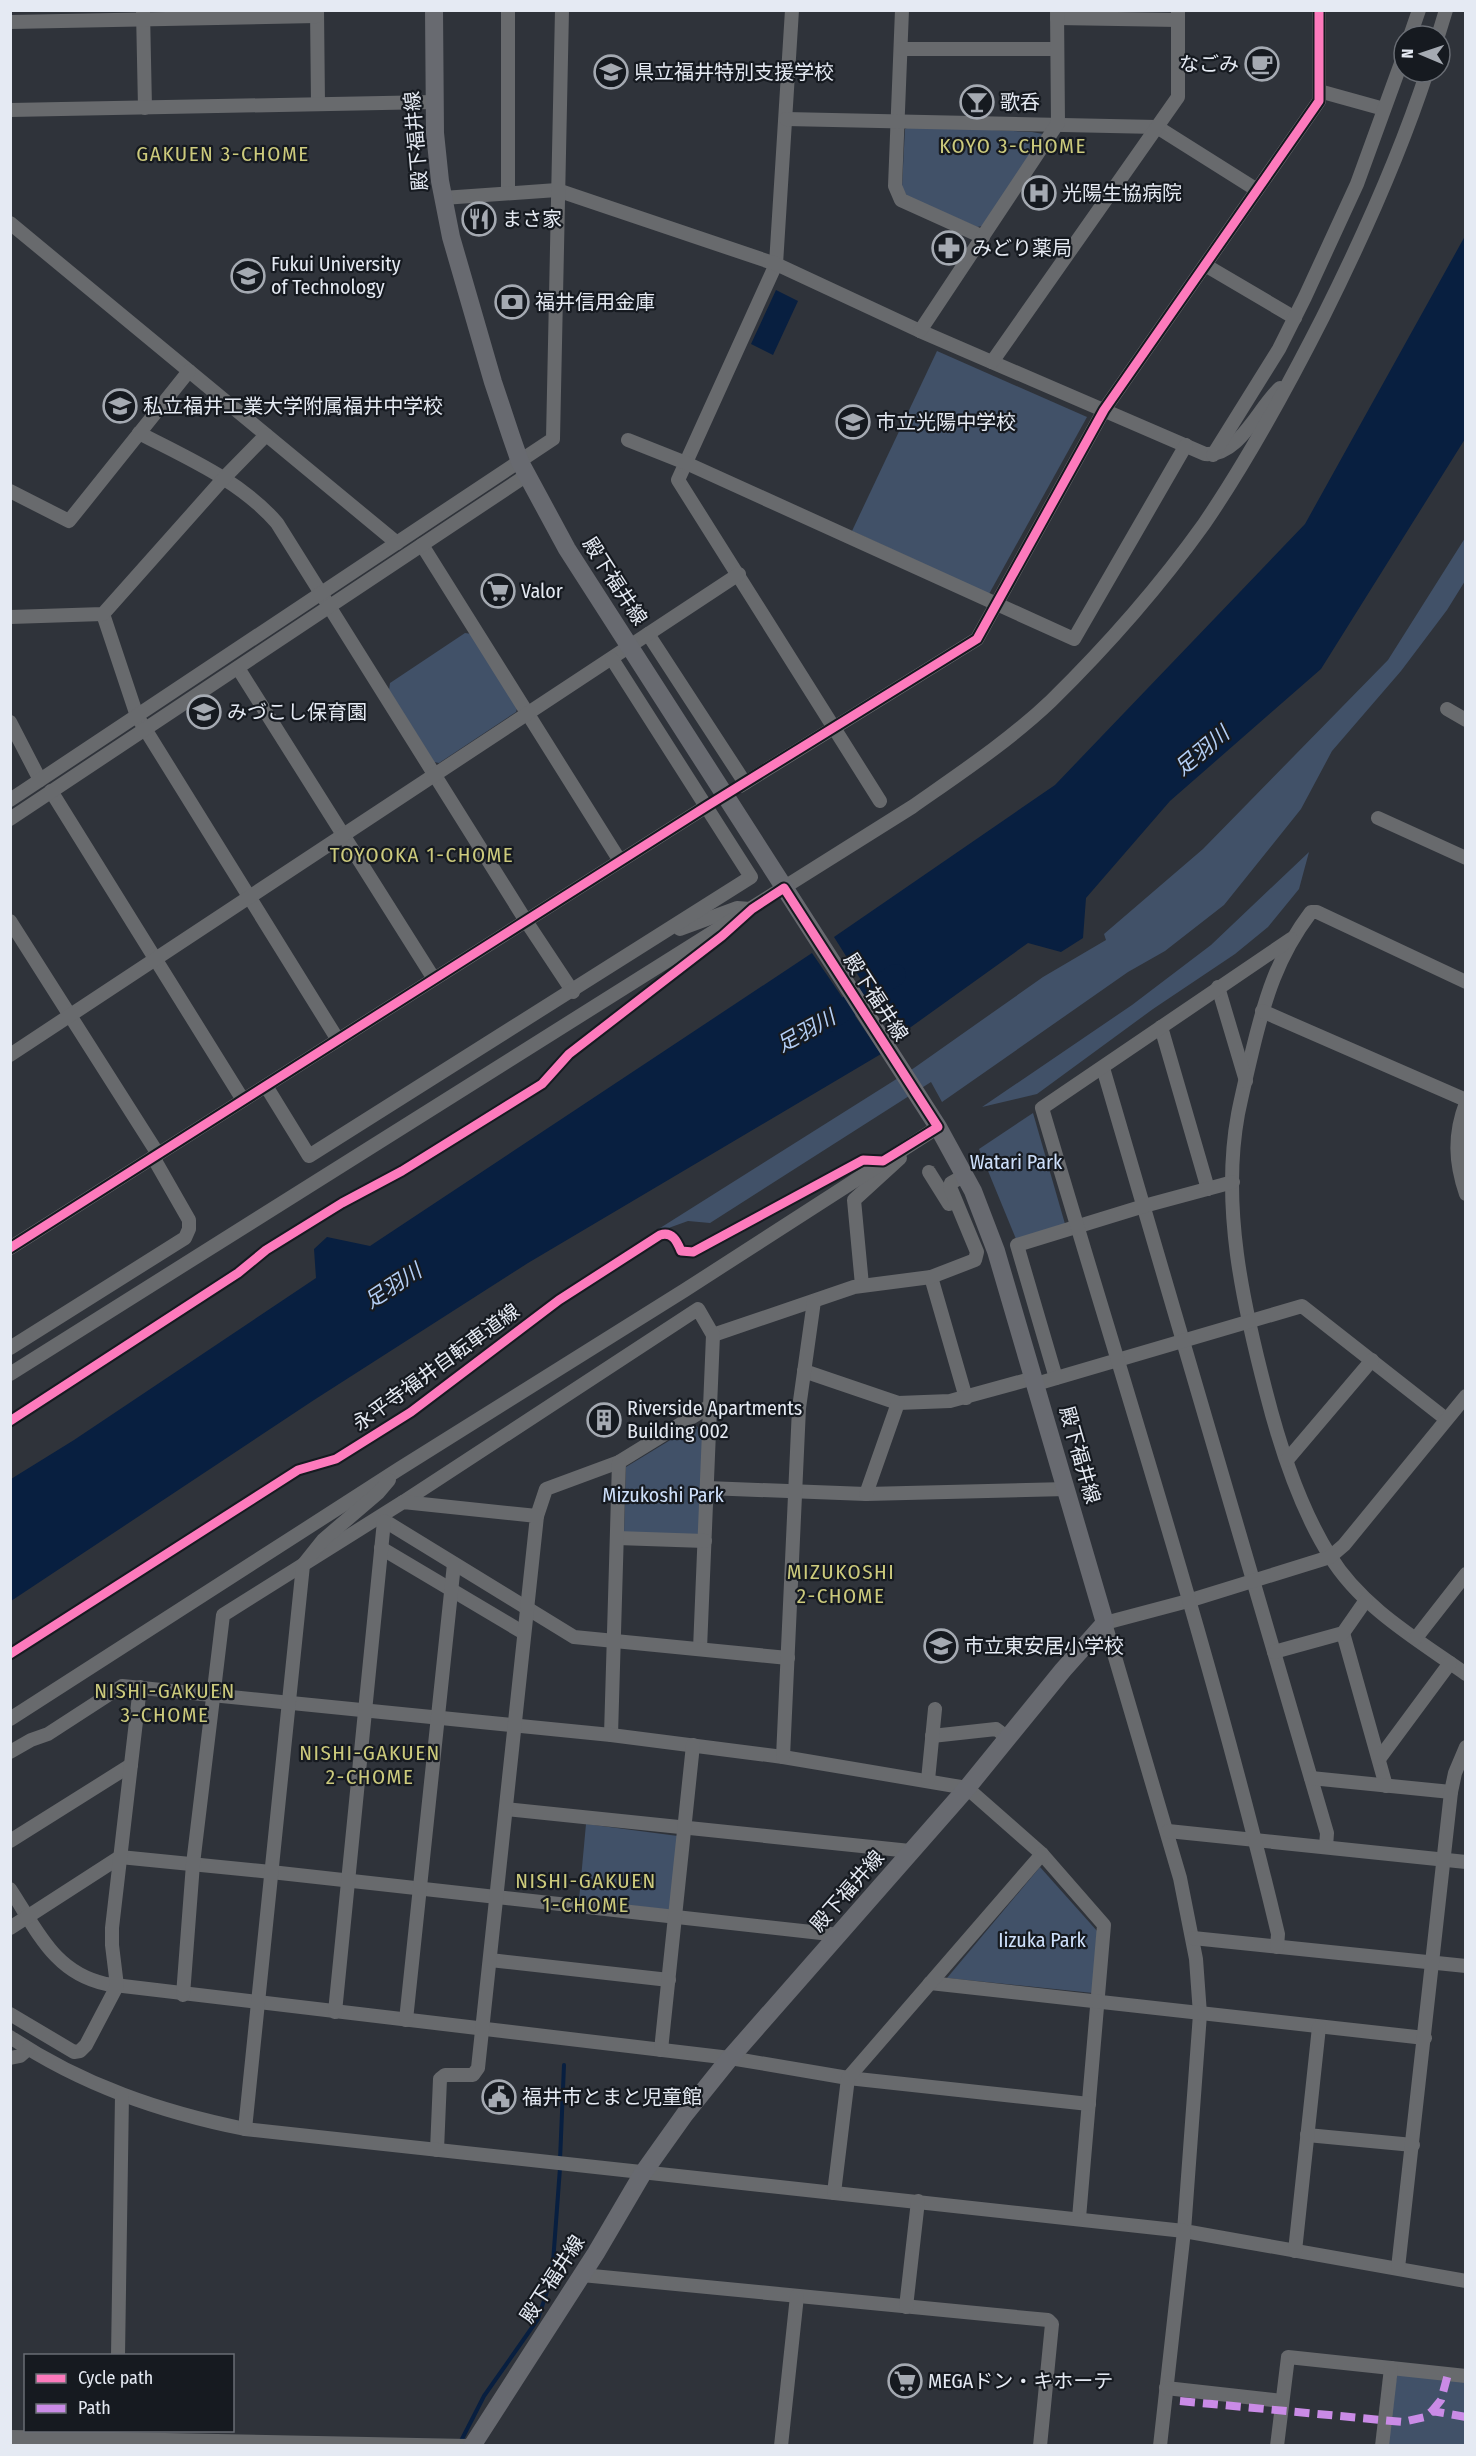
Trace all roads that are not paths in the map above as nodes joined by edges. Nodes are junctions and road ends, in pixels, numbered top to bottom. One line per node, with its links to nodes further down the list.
1 (434, 10): 17 (main road, 殿下福井線)
2 (508, 10): 28 (street)
3 (562, 10): 26 (street)
4 (792, 10): 22 (street)
5 (902, 10): 12 (street)
6 (1319, 10): 16 (street)
7 (317, 13): 9 (street); 18 (street)
8 (1057, 14): 10 (street); 13 (street)
9 (143, 15): 11 (street); 19 (street)
10 (1178, 15): 25 (street)
11 (10, 22)
12 (901, 49): 13 (street); 23 (street)
13 (1057, 49): 24 (street)
14 (1393, 84): 20 (street)
15 (1423, 84): 38 (street)
16 (1319, 91): 20 (street); 27 (street)
17 (434, 102): 18 (street); 29 (main road, 殿下福井線)
18 (318, 104): 19 (street)
19 (145, 108): 21 (street)
20 (1384, 109): 34 (street)
21 (10, 110)
22 (786, 119): 23 (street); 32 (street)
23 (898, 121): 24 (street); 31 (street)
24 (1058, 123): 25 (street); 31 (street)
25 (1157, 127): 27 (street); 36 (street)
26 (557, 190): 28 (street); 32 (street); 46 (street)
27 (1257, 190): 33 (street)
28 (508, 194): 29 (street)
29 (443, 198): 46 (main road, 殿下福井線)
30 (10, 223): 37 (street)
31 (983, 237): 35 (street)
32 (776, 264): 35 (street); 45 (street)
33 (1205, 265): 34 (street); 39 (street)
34 (1295, 318): 44 (street)
35 (920, 331): 36 (street)
36 (992, 362): 39 (street)
37 (189, 371): 40 (street); 41 (street)
38 (1290, 383): 44 (street); 79 (street)
39 (1104, 410): 43 (street); 53 (street)
40 (139, 433): 47 (street); 48 (street)
41 (266, 435): 47 (street); 49 (street)
42 (628, 440): 45 (street)
43 (1185, 446): 44 (street); 53 (street)
44 (1213, 455)
45 (686, 463): 51 (street); 53 (street)
46 (524, 468): 49 (street); 50 (street); 58 (main road, 殿下福井線)
47 (224, 477): 52 (street); 55 (street)
48 (10, 491)
49 (397, 543): 52 (street)
50 (422, 545): 54 (street); 62 (street)
51 (739, 574): 57 (street); 66 (street)
52 (320, 594): 54 (street); 63 (street)
53 (996, 605): 66 (street)
54 (328, 606): 60 (street); 68 (street)
55 (103, 614): 56 (street); 63 (street)
56 (10, 617)
57 (648, 634): 58 (street); 66 (street)
58 (630, 646): 59 (street); 79 (main road, 殿下福井線)
59 (612, 659): 62 (street); 73 (street)
60 (238, 668): 67 (street); 76 (street)
61 (1447, 709): 64 (street)
62 (529, 713): 68 (street); 78 (street)
63 (137, 716): 67 (street); 69 (street)
64 (1466, 720)
65 (10, 722): 69 (street)
66 (835, 727): 72 (street)
67 (145, 729): 70 (street); 80 (street)
68 (435, 775): 76 (street); 83 (street)
69 (40, 780): 71 (street)
70 (51, 791): 75 (street); 86 (street)
71 (10, 800)
72 (880, 801)
73 (707, 806): 78 (street); 84 (street)
74 (1378, 818): 77 (street)
75 (10, 819)
76 (344, 835): 80 (street); 87 (street)
77 (1466, 858)
78 (620, 861): 83 (street)
79 (784, 888): 81 (street); 101 (main road, 殿下福井線)
80 (248, 898): 86 (street); 94 (street)
81 (752, 909): 84 (street); 123 (street)
82 (10, 921): 92 (street)
83 (526, 921): 87 (street); 90 (street)
84 (666, 932): 90 (street)
85 (1291, 939): 88 (street); 89 (street); 91 (street)
86 (155, 960): 92 (street); 99 (street)
87 (434, 979): 94 (street)
88 (1466, 982)
89 (1218, 987): 93 (street); 97 (street)
90 (573, 992): 98 (street)
91 (1262, 1011): 97 (street); 100 (street)
92 (71, 1015): 95 (street); 103 (street)
93 (1161, 1027): 96 (street); 107 (street)
94 (338, 1040): 98 (street)
95 (10, 1056)
96 (1103, 1068): 109 (street); 110 (street)
97 (1246, 1081): 106 (street)
98 (266, 1086): 99 (street)
99 (243, 1100): 103 (street)
100 (1466, 1101): 108 (street)
101 (938, 1127): 102 (street); 105 (main road, 殿下福井線)
102 (909, 1145): 114 (street); 133 (street)
103 (156, 1156): 111 (street); 119 (street)
104 (929, 1172): 112 (street)
105 (965, 1175): 112 (street); 125 (main road, 殿下福井線)
106 (1233, 1182): 107 (street); 116 (street)
107 (1208, 1189): 109 (street)
108 (1466, 1194)
109 (1144, 1206): 110 (street); 118 (street)
110 (1077, 1227): 120 (street); 124 (street)
111 (10, 1248)
112 (970, 1262): 113 (street)
113 (931, 1277): 114 (street); 127 (street)
114 (862, 1285): 115 (street)
115 (814, 1301): 117 (street); 122 (street)
116 (1249, 1321): 118 (street); 121 (street); 131 (street)
117 (713, 1335): 129 (street); 138 (street)
118 (1183, 1340): 120 (street); 148 (street)
119 (10, 1348)
120 (1116, 1360): 124 (street); 151 (street)
121 (1372, 1360): 130 (street); 131 (street)
122 (804, 1371): 128 (street); 136 (street)
123 (10, 1374)
124 (1056, 1378): 125 (street)
125 (1035, 1381): 127 (street); 135 (main road, 殿下福井線)
126 (1466, 1396): 130 (street)
127 (966, 1398): 128 (street)
128 (898, 1403): 137 (street)
129 (710, 1406): 132 (street); 134 (street)
130 (1446, 1419): 144 (street)
131 (1287, 1460): 144 (street)
132 (619, 1462): 139 (street); 141 (street)
133 (399, 1469): 146 (street); 169 (street)
134 (707, 1488): 136 (street); 142 (street)
135 (1067, 1489): 137 (street); 153 (main road, 殿下福井線)
136 (795, 1493): 137 (street); 160 (street)
137 (866, 1494)
138 (404, 1502): 139 (street); 140 (street)
139 (537, 1516): 152 (street)
140 (382, 1520): 143 (street); 145 (street); 146 (street)
141 (617, 1538): 142 (street); 157 (street)
142 (705, 1540): 158 (street)
143 (381, 1548): 149 (street); 167 (street)
144 (1330, 1557): 148 (street); 150 (street)
145 (454, 1564): 149 (street); 152 (street)
146 (303, 1565): 164 (street); 165 (street)
147 (1466, 1574): 156 (street)
148 (1255, 1581): 151 (street); 159 (street)
149 (452, 1588): 154 (street); 168 (street)
150 (1366, 1600): 155 (street); 156 (street)
151 (1188, 1601): 153 (street); 188 (street)
152 (526, 1607): 154 (street); 157 (street)
153 (1105, 1623): 173 (main road, 殿下福井線); 187 (street)
154 (524, 1633): 170 (street)
155 (1342, 1633): 159 (street); 178 (street)
156 (1416, 1638): 161 (street)
157 (614, 1640): 158 (street); 171 (street)
158 (700, 1649): 160 (street)
159 (1274, 1652): 180 (street)
160 (788, 1658): 177 (street)
161 (1450, 1663): 162 (street); 178 (street)
162 (1466, 1674)
163 (140, 1687): 164 (street); 176 (street); 179 (street)
164 (213, 1694): 165 (street); 196 (street)
165 (289, 1702): 167 (street); 197 (street)
166 (935, 1708): 172 (street)
167 (366, 1710): 168 (street); 198 (street)
168 (439, 1717): 170 (street); 199 (street)
169 (10, 1719)
170 (515, 1725): 171 (street); 185 (street)
171 (611, 1735): 174 (street)
172 (932, 1736): 173 (street); 181 (street)
173 (1008, 1738): 183 (main road, 殿下福井線)
174 (693, 1745): 177 (street); 186 (street)
175 (1466, 1747): 184 (street)
176 (10, 1752)
177 (783, 1757): 181 (street)
178 (1379, 1759): 182 (street)
179 (131, 1765): 189 (street); 193 (street)
180 (1311, 1778): 182 (street); 190 (street)
181 (928, 1780): 183 (street)
182 (1386, 1786): 184 (street)
183 (967, 1788): 191 (main road, 殿下福井線); 192 (street)
184 (1452, 1792): 194 (street)
185 (506, 1809): 186 (street); 201 (street)
186 (685, 1830): 191 (street); 203 (street)
187 (1168, 1831): 188 (street); 206 (street)
188 (1256, 1840): 190 (street); 207 (street)
189 (10, 1841)
190 (1326, 1847): 194 (street)
191 (910, 1851): 205 (main road, 殿下福井線)
192 (1042, 1854): 212 (street); 215 (street)
193 (120, 1857): 196 (street); 202 (street); 213 (street)
194 (1445, 1860): 195 (street); 209 (street)
195 (1466, 1862)
196 (193, 1864): 197 (street); 214 (street)
197 (271, 1872): 198 (street); 216 (street)
198 (348, 1880): 199 (street); 217 (street)
199 (420, 1888): 201 (street); 220 (street)
200 (10, 1889): 202 (street)
201 (496, 1897): 203 (street); 208 (street)
202 (28, 1916): 204 (street); 213 (street)
203 (676, 1916): 205 (street); 211 (street)
204 (10, 1928)
205 (839, 1935): 228 (main road, 殿下福井線)
206 (1193, 1938): 207 (street); 219 (street)
207 (1277, 1947): 209 (street)
208 (490, 1960): 211 (street); 222 (street)
209 (1434, 1963): 210 (street); 224 (street)
210 (1466, 1966)
211 (669, 1980): 226 (street)
212 (930, 1983): 215 (street); 229 (street)
213 (117, 1986): 214 (street); 218 (street)
214 (183, 1995): 216 (street)
215 (1098, 2000): 219 (street); 231 (street)
216 (257, 2002): 217 (street); 232 (street)
217 (335, 2012): 220 (street)
218 (10, 2014)
219 (1200, 2014): 221 (street); 240 (street)
220 (406, 2020): 222 (street)
221 (1319, 2027): 224 (street); 233 (street)
222 (481, 2030): 226 (street); 235 (street)
223 (10, 2037): 225 (street)
224 (1425, 2038): 234 (street)
225 (28, 2049): 227 (street); 230 (street)
226 (661, 2050): 228 (street)
227 (10, 2058)
228 (730, 2058): 229 (street); 236 (main road, 殿下福井線)
229 (848, 2078): 231 (street); 237 (street)
230 (122, 2095): 232 (street); 247 (street)
231 (1089, 2104): 239 (street)
232 (245, 2129): 235 (street)
233 (1307, 2135): 234 (street); 241 (street)
234 (1413, 2145): 242 (street)
235 (437, 2150): 236 (street)
236 (643, 2173): 237 (street); 243 (main road, 殿下福井線)
237 (834, 2193): 238 (street)
238 (918, 2201): 239 (street); 246 (street)
239 (1079, 2218): 240 (street)
240 (1184, 2231): 241 (street); 250 (street)
241 (1295, 2251): 242 (street)
242 (1398, 2268): 244 (street)
243 (582, 2275): 245 (street); 254 (main road, 殿下福井線)
244 (1466, 2281)
245 (797, 2296): 246 (street); 255 (street)
246 (906, 2307): 256 (street)
247 (118, 2354)
248 (1391, 2368): 249 (street); 251 (street); 259 (street)
249 (1466, 2376)
250 (1166, 2388): 251 (street); 257 (street)
251 (1282, 2401): 258 (street)
252 (10, 2437): 253 (street)
253 (117, 2438): 254 (street)
254 (470, 2445)
255 (781, 2445)
256 (1040, 2445)
257 (1160, 2445)
258 (1277, 2445)
259 (1382, 2445)

